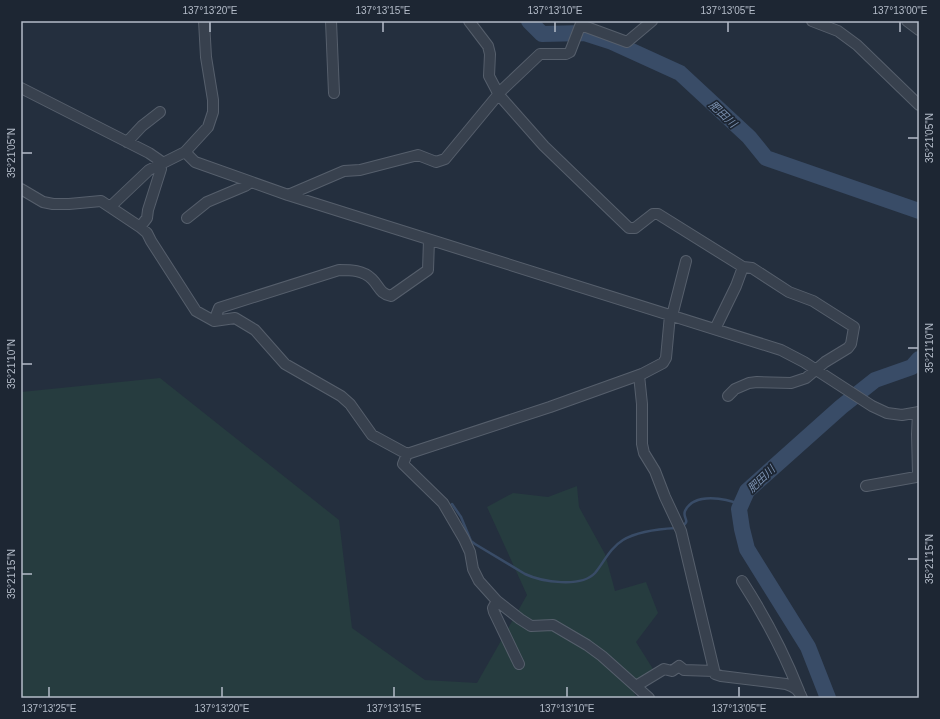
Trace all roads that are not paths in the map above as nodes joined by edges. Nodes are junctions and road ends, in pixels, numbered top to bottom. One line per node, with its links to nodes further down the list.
1 (204, 21): 15 (street)
2 (331, 21): 10 (street)
3 (469, 21): 11 (street)
4 (652, 21): 7 (street)
5 (812, 21): 12 (street)
6 (907, 21): 8 (street)
7 (581, 24): 11 (street)
8 (919, 30)
9 (21, 88): 14 (street)
10 (334, 92)
11 (499, 95): 19 (street); 25 (street)
12 (919, 105)
13 (160, 112): 14 (street)
14 (127, 142): 16 (street)
15 (185, 152): 16 (street); 17 (street)
16 (161, 163): 20 (street); 22 (street)
17 (251, 182): 19 (street); 21 (street)
18 (21, 188): 20 (street)
19 (288, 195): 23 (street)
20 (110, 207): 22 (street)
21 (187, 218)
22 (140, 227): 27 (street)
23 (429, 240): 26 (street); 27 (street)
24 (686, 261): 26 (street)
25 (743, 267): 28 (street); 29 (street)
26 (671, 315): 28 (street); 30 (street)
27 (214, 320): 33 (street)
28 (715, 329): 29 (street)
29 (815, 369): 31 (street); 32 (street)
30 (642, 374): 33 (street); 38 (street)
31 (728, 396)
32 (918, 412): 34 (street)
33 (407, 454): 36 (street)
34 (866, 486)
35 (742, 581): 40 (street)
36 (499, 603): 37 (street); 39 (street)
37 (522, 662)
38 (714, 671): 39 (street); 40 (street)
39 (636, 686): 41 (street)
40 (801, 694)
41 (649, 698)

